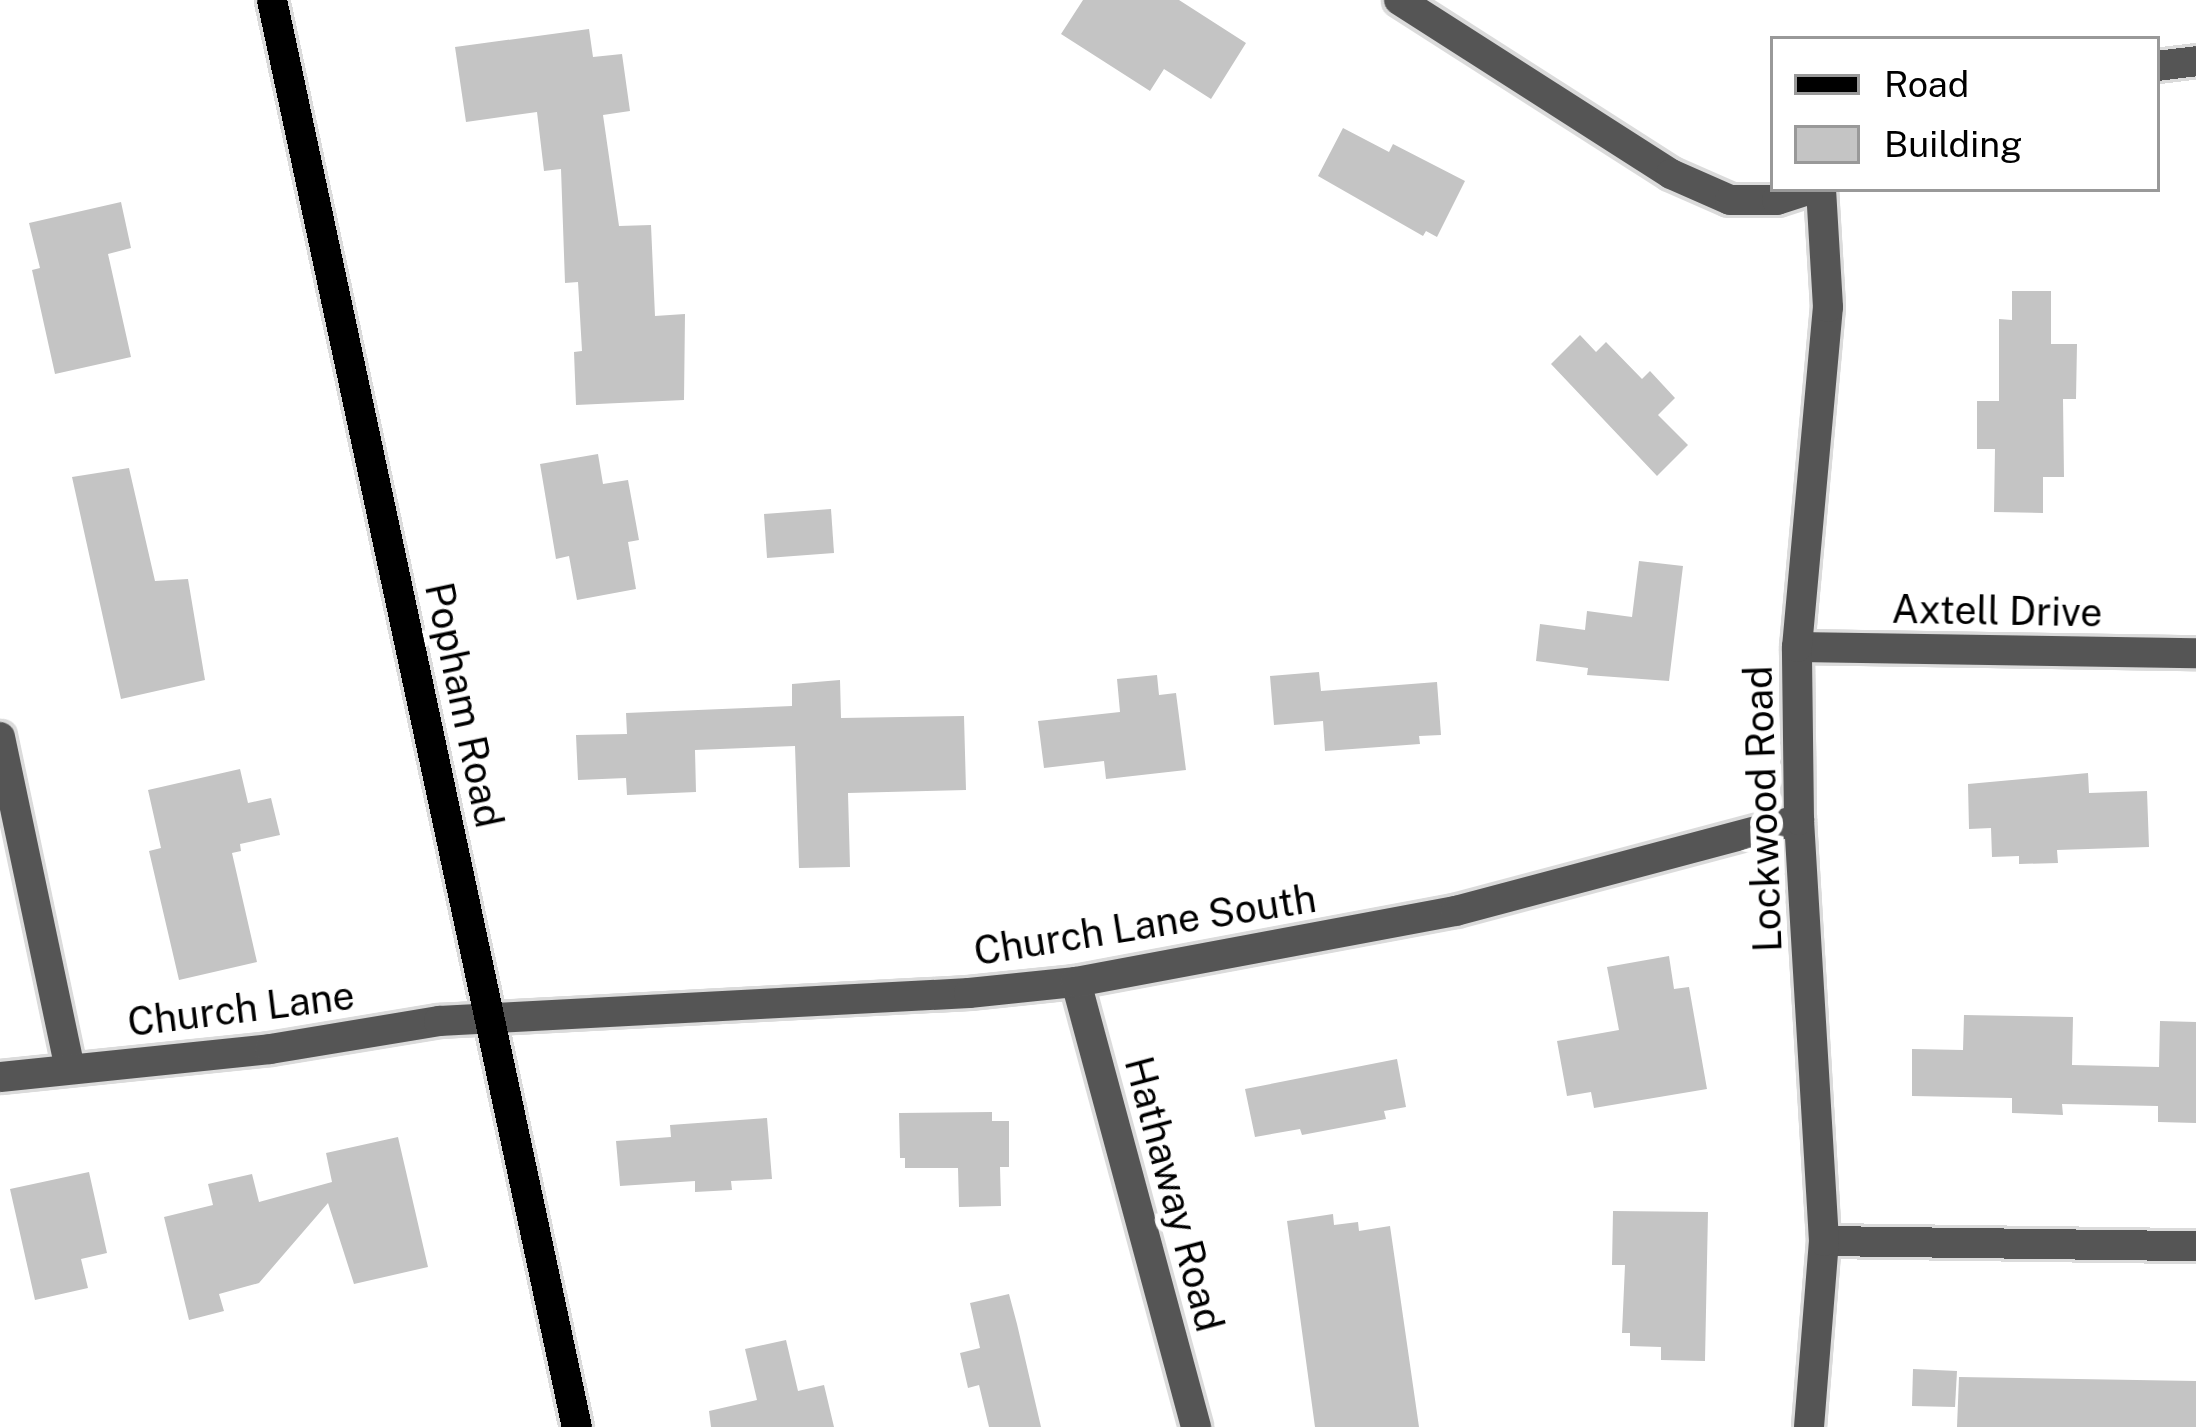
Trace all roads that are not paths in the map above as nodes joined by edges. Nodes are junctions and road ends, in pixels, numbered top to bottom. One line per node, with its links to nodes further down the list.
1 (272, 0): 12 (main road, Popham Road)
2 (1399, 0): 5 (street)
3 (2196, 62): 4 (street)
4 (2160, 66)
5 (1801, 192)
6 (1821, 192): 7 (street, Lockwood Road)
7 (1797, 647): 8 (street, Axtell Drive); 10 (street, Lockwood Road)
8 (2196, 653)
9 (0, 737): 13 (street)
10 (1798, 820): 11 (street, Church Lane South); 15 (street, Lockwood Road)
11 (1076, 982): 12 (street, Church Lane South); 18 (street, Hathaway Road)
12 (491, 1019): 13 (street, Church Lane); 17 (main road, Popham Road)
13 (70, 1068): 14 (street, Church Lane)
14 (0, 1077)
15 (1824, 1241): 16 (street); 19 (street, Lockwood Road)
16 (2196, 1246)
17 (577, 1427)
18 (1196, 1427)
19 (1809, 1427)

